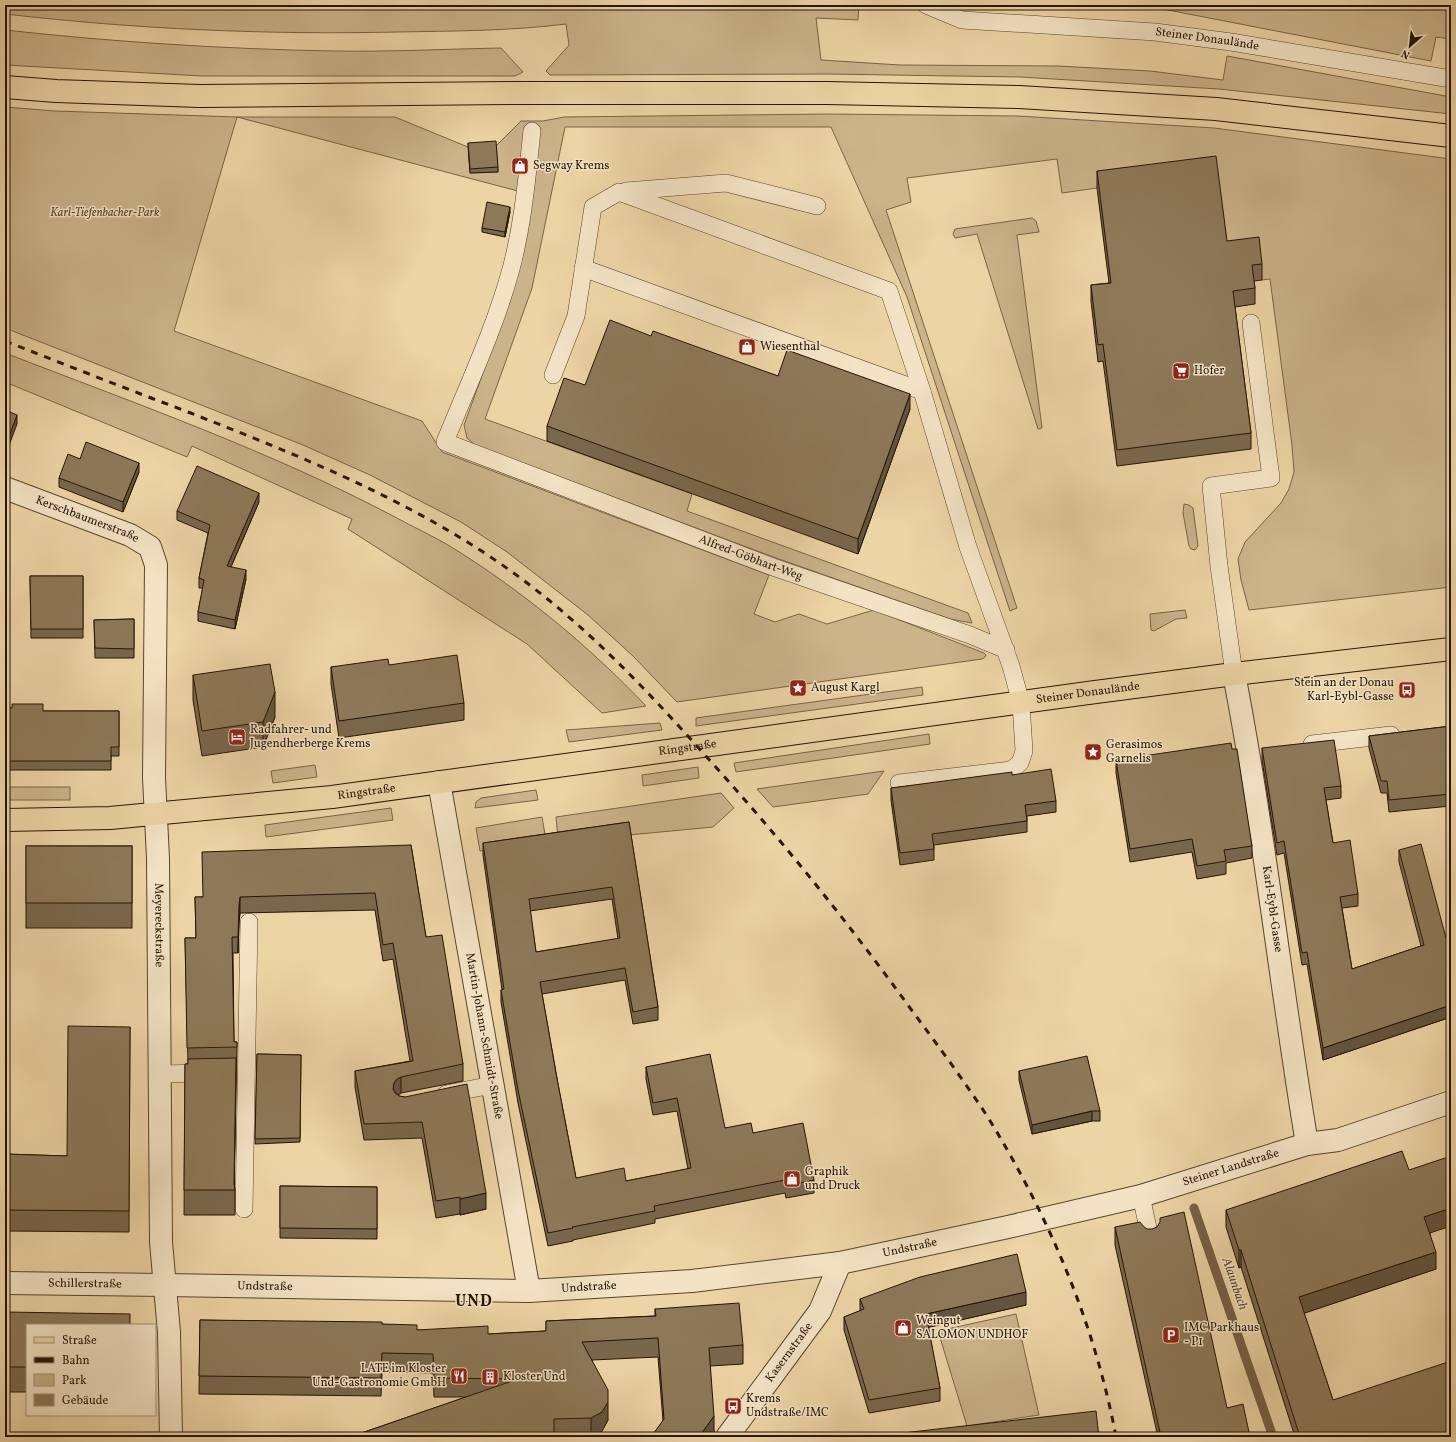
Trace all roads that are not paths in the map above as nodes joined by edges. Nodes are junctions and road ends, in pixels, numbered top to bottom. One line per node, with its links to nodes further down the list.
1 (926, 5): 2 (lane, Steiner Donaulände)
2 (1451, 79)
3 (5, 87): 5 (main road)
4 (532, 131): 15 (lane, Alfred-Göbhart-Weg)
5 (1451, 136)
6 (620, 192): 7 (lane); 8 (lane); 11 (lane)
7 (817, 206)
8 (583, 268): 10 (lane); 11 (lane)
9 (1251, 323): 16 (lane)
10 (553, 375)
11 (922, 392): 15 (lane)
12 (5, 488): 13 (street, Kerschbaumerstraße)
13 (156, 566): 23 (street, Meyereckstraße)
14 (1451, 649): 16 (main road, Steiner Donaulände)
15 (1006, 650): 17 (lane)
16 (1234, 674): 17 (main road, Steiner Donaulände); 31 (street, Karl-Eybl-Gasse)
17 (1022, 703): 19 (main road, Steiner Donaulände); 22 (lane)
18 (1404, 734): 20 (lane)
19 (726, 743): 21 (main road, Ringstraße)
20 (1296, 746)
21 (440, 782): 23 (main road, Ringstraße); 28 (street, Martin-Johann-Schmidt-Straße)
22 (899, 783)
23 (157, 814): 24 (main road, Ringstraße); 27 (street, Meyereckstraße)
24 (5, 820)
25 (249, 922): 26 (lane)
26 (233, 1073): 27 (lane); 33 (lane)
27 (160, 1074): 38 (street, Meyereckstraße)
28 (492, 1085): 29 (lane); 39 (street, Martin-Johann-Schmidt-Straße)
29 (432, 1097)
30 (1451, 1102): 31 (street, Steiner Landstraße)
31 (1307, 1144): 32 (street, Steiner Landstraße)
32 (1141, 1196): 34 (street, Steiner Landstraße); 35 (lane)
33 (244, 1209)
34 (1008, 1227): 36 (street, Undstraße)
35 (1150, 1237)
36 (840, 1263): 39 (street, Undstraße); 41 (street, Kasernstraße)
37 (5, 1284): 38 (street, Schillerstraße)
38 (165, 1285): 39 (street, Undstraße); 40 (street, Meyereckstraße)
39 (529, 1291)
40 (171, 1437)
41 (727, 1437)

